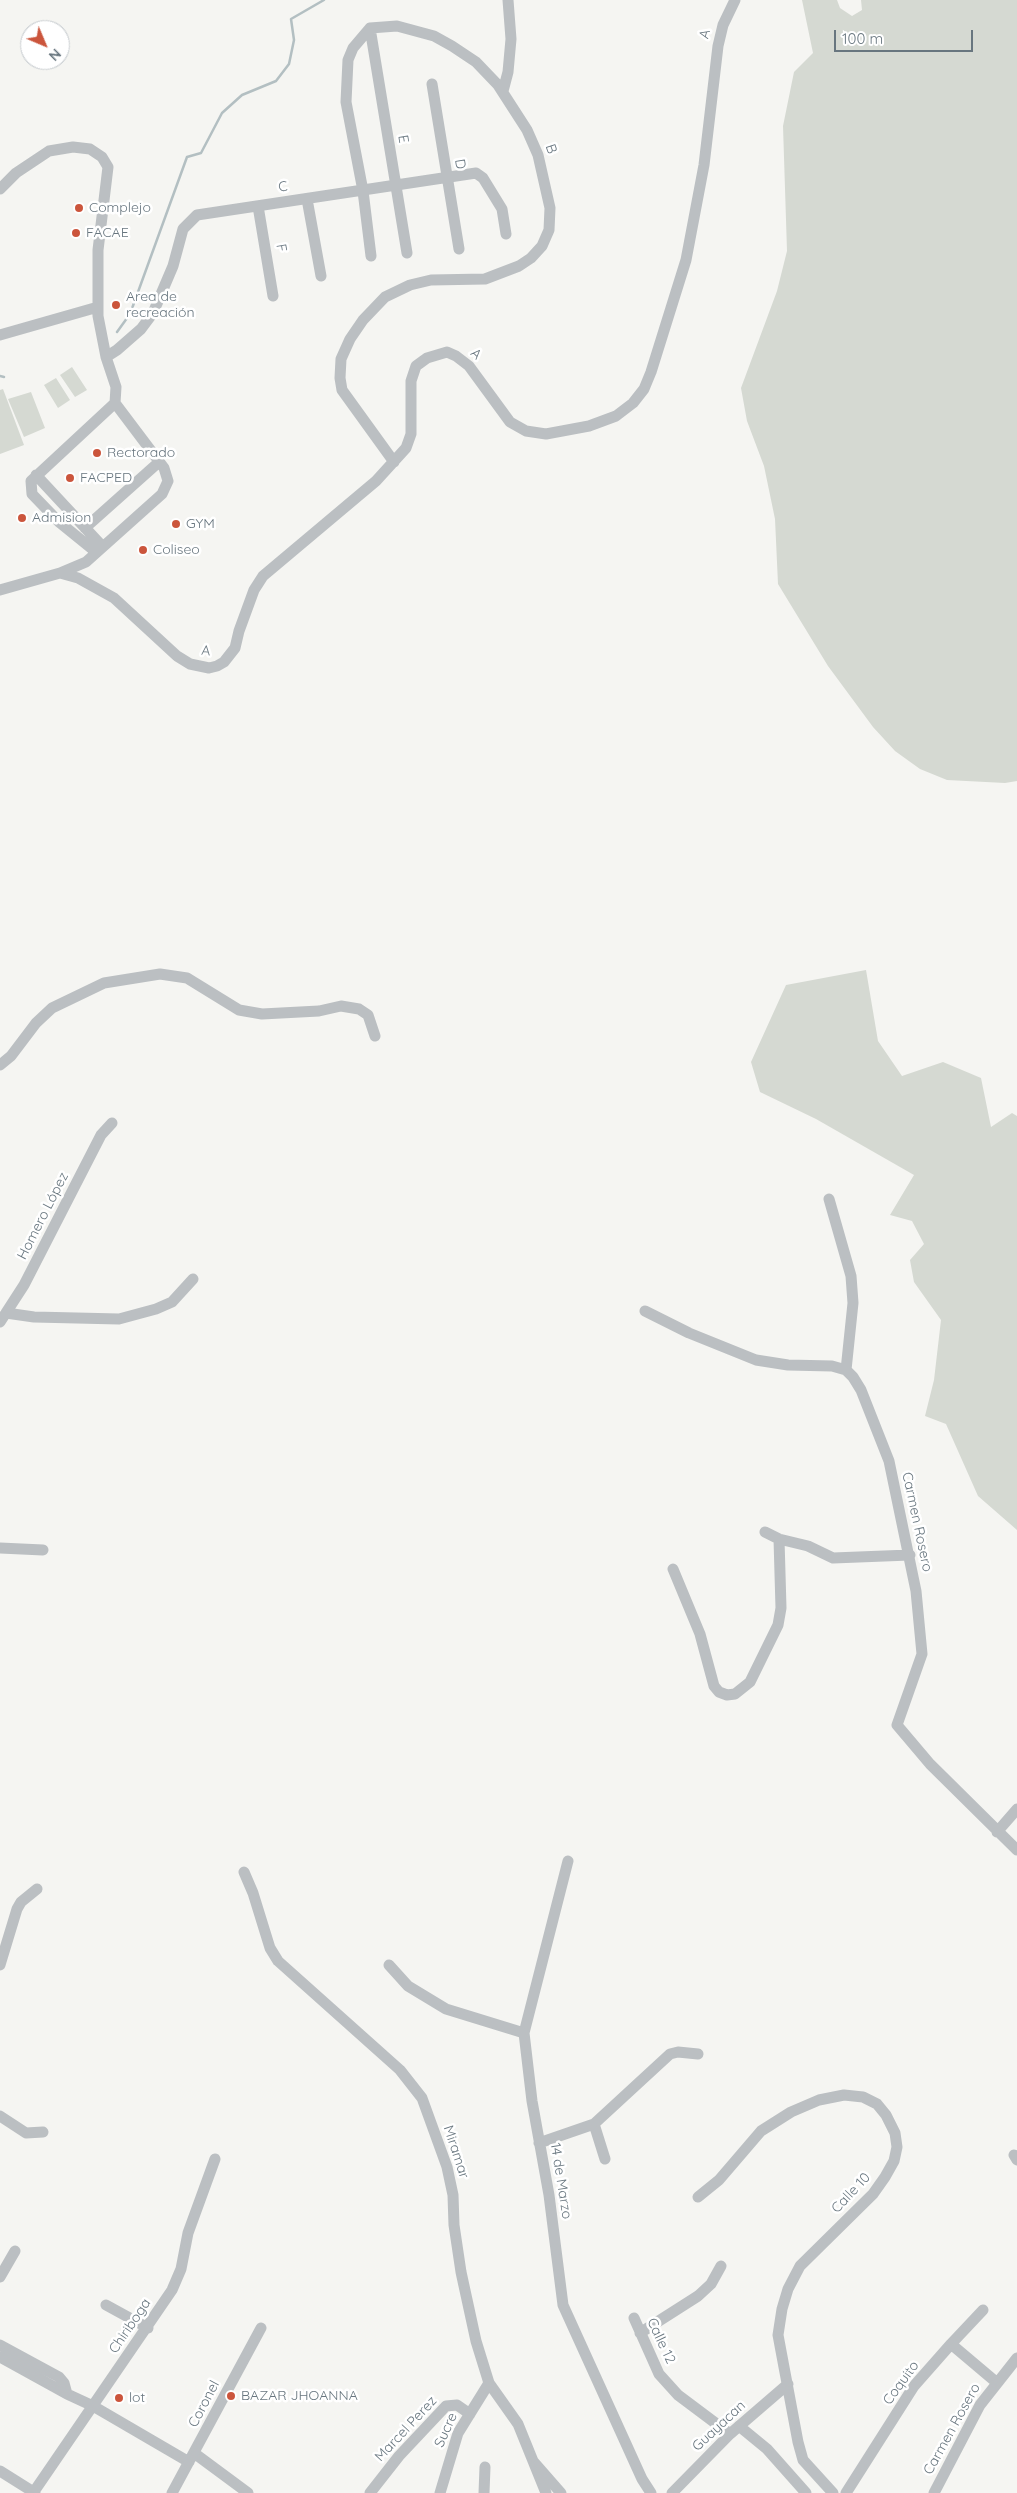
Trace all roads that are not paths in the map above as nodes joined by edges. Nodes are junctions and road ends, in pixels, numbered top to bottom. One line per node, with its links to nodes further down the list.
1 (508, 0): 5 (street)
2 (735, 0): 23 (street, A)
3 (370, 28): 5 (street, B); 7 (street, E); 9 (street)
4 (432, 84): 6 (street, D)
5 (503, 91): 23 (street, B)
6 (446, 176): 7 (street, C); 12 (street, C); 13 (street, D)
7 (395, 185): 9 (street, C); 14 (street, E)
8 (0, 189): 18 (street)
9 (363, 191): 10 (street, C); 15 (street)
10 (308, 199): 11 (street, C); 16 (street)
11 (258, 206): 17 (street, F); 20 (street, C)
12 (506, 234)
13 (459, 249)
14 (407, 253)
15 (372, 256)
16 (322, 276)
17 (273, 296)
18 (98, 306): 19 (street); 20 (street)
19 (0, 335)
20 (106, 357): 21 (street)
21 (115, 403): 22 (street); 24 (street)
22 (159, 462): 27 (street); 28 (street)
23 (394, 462): 29 (street, A)
24 (36, 476): 25 (street); 26 (street)
25 (70, 512): 26 (street); 27 (street)
26 (59, 522): 28 (street)
27 (85, 528): 28 (street)
28 (99, 549): 29 (street)
29 (60, 573): 30 (street)
30 (0, 590)
31 (375, 1036): 32 (street)
32 (0, 1065)
33 (112, 1123): 37 (street, Homero López)
34 (829, 1199): 38 (street)
35 (193, 1279): 37 (street)
36 (645, 1311): 38 (street)
37 (3, 1317)
38 (846, 1370): 43 (street, Carmen Rosero)
39 (765, 1532): 40 (street)
40 (779, 1539): 43 (street); 44 (street)
41 (0, 1548): 42 (street)
42 (43, 1550)
43 (910, 1555): 46 (street, Carmen Rosero)
44 (673, 1569)
45 (1017, 1809): 46 (street)
46 (997, 1832): 47 (street, Carmen Rosero)
47 (1017, 1850)
48 (568, 1861): 53 (street, 14 de Marzo)
49 (244, 1872): 76 (street, Miramar)
50 (37, 1889): 51 (street)
51 (0, 1965)
52 (389, 1966): 53 (street)
53 (524, 2033): 58 (street, 14 de Marzo)
54 (698, 2054): 56 (street)
55 (0, 2116): 57 (street)
56 (594, 2124): 58 (street); 60 (street)
57 (43, 2132)
58 (539, 2143): 94 (street, 14 de Marzo)
59 (215, 2158): 68 (street, Chiriboga)
60 (605, 2159)
61 (698, 2197): 77 (street, Calle 10)
62 (15, 2251): 64 (street)
63 (721, 2266): 70 (street)
64 (0, 2277)
65 (106, 2305): 68 (street)
66 (983, 2310): 71 (street, Coquito)
67 (634, 2318): 70 (street, Calle 12)
68 (148, 2328): 79 (street, Chiriboga)
69 (261, 2328): 82 (street, Coronel)
70 (640, 2333): 81 (street, Calle 12)
71 (951, 2344): 75 (street); 98 (street, Coquito)
72 (0, 2345): 78 (street)
73 (0, 2357): 78 (street)
74 (1017, 2358): 75 (street, Carmen Rosero)
75 (996, 2382): 99 (street, Carmen Rosero)
76 (490, 2383): 80 (street, Sucre); 83 (street, Miramar)
77 (788, 2384): 81 (street, Guayacan); 97 (street, Calle 10)
78 (67, 2394): 79 (street)
79 (93, 2406): 82 (street); 86 (street, Chiriboga)
80 (470, 2414): 89 (street, Marcel Perez); 90 (street, Sucre)
81 (734, 2430): 95 (street, Guayacan); 96 (street, Calle 12)
82 (192, 2458): 87 (street, Coronel); 88 (street)
83 (530, 2458): 92 (street, Miramar); 93 (street)
84 (485, 2467): 91 (street)
85 (0, 2471): 86 (street)
86 (34, 2493)
87 (172, 2493)
88 (248, 2493)
89 (370, 2493)
90 (440, 2493)
91 (484, 2493)
92 (546, 2493)
93 (562, 2493)
94 (651, 2493)
95 (672, 2493)
96 (806, 2493)
97 (833, 2493)
98 (846, 2493)
99 (934, 2493)

